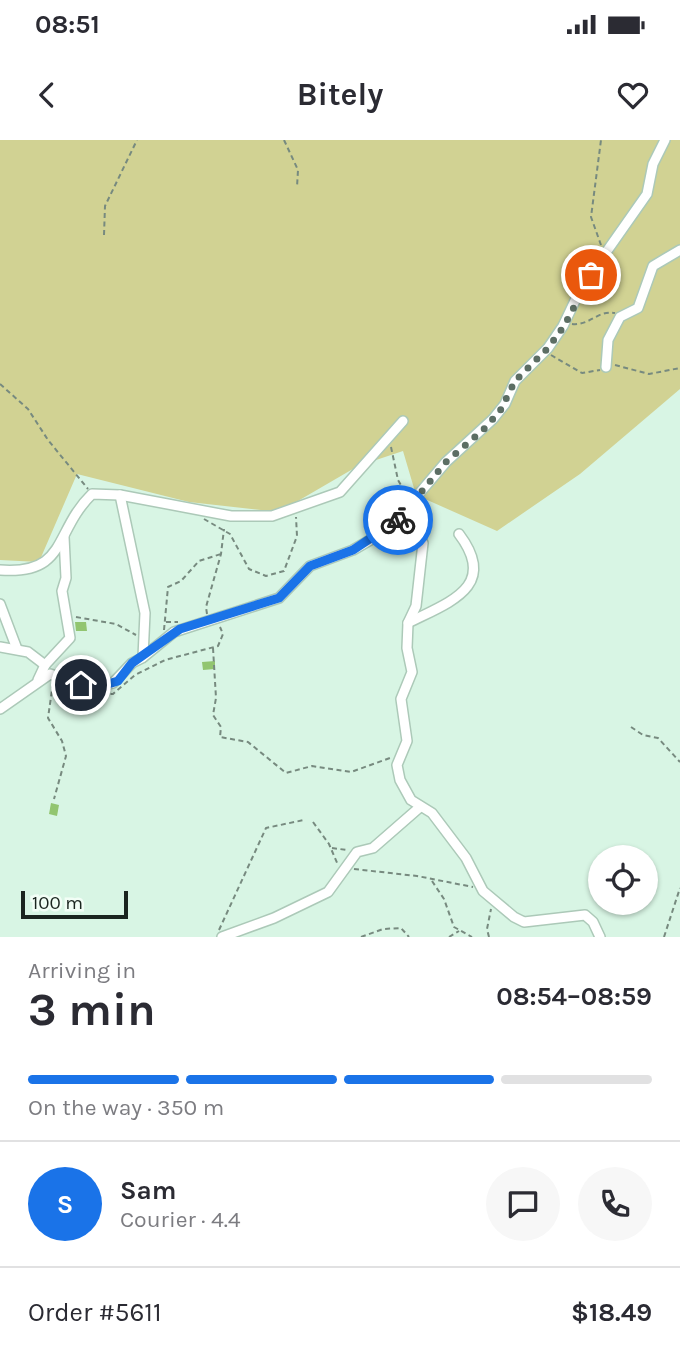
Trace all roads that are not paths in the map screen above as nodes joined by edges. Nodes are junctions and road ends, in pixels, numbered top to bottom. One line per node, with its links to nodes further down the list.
1 (654, 140): 3 (street)
2 (665, 140): 3 (street)
3 (657, 156): 16 (street)
4 (680, 250): 5 (street)
5 (606, 367)
6 (403, 421): 7 (street)
7 (120, 495): 9 (street); 16 (street)
8 (459, 534): 13 (street)
9 (63, 536): 11 (street); 17 (street)
10 (424, 543): 13 (street)
11 (1, 571)
12 (0, 604): 15 (street)
13 (408, 623): 20 (street)
14 (0, 647): 15 (street)
15 (17, 649): 17 (street)
16 (144, 657): 18 (street)
17 (45, 665): 18 (street)
18 (37, 682): 19 (street)
19 (0, 709)
20 (420, 807): 21 (street); 22 (street)
21 (222, 937)
22 (600, 937)

